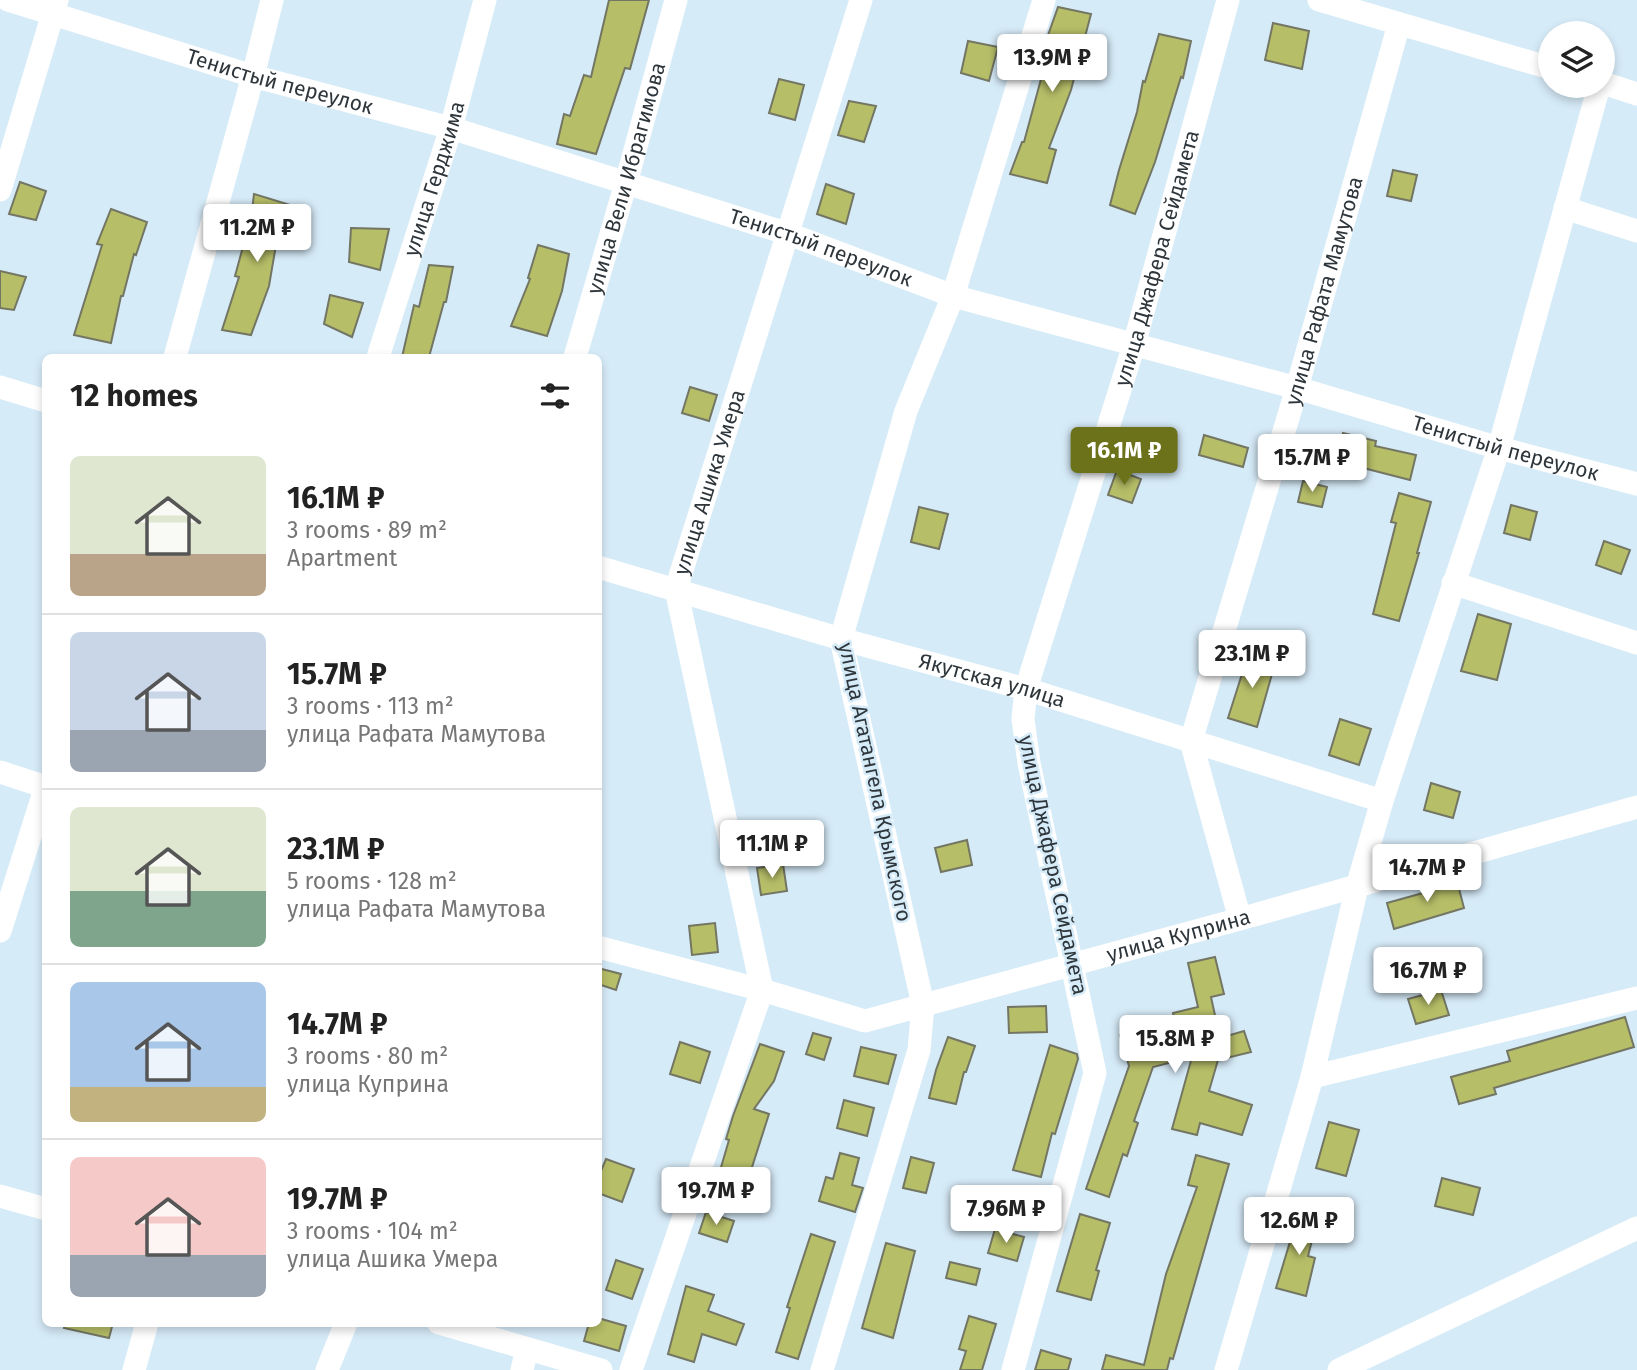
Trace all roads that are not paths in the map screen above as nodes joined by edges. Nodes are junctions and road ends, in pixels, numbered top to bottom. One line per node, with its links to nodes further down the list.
1 (8, 0): 9 (street, Тенистый переулок)
2 (272, 0): 12 (street)
3 (485, 0): 16 (street, улица Герджима)
4 (676, 0): 17 (street, улица Вели Ибрагимова)
5 (861, 0): 21 (street, улица Ашика Умера)
6 (1044, 0): 22 (street, улица Агатангела Крымского)
7 (1228, 0): 23 (street, улица Джафера Сейдамета)
8 (1319, 0): 10 (street)
9 (55, 7): 12 (street, Тенистый переулок); 18 (street)
10 (1399, 24): 11 (street); 28 (street, улица Рафата Мамутова)
11 (1538, 65)
12 (253, 76): 16 (street, Тенистый переулок); 24 (street)
13 (1615, 88): 14 (street)
14 (1637, 94)
15 (1597, 98): 19 (street)
16 (451, 128): 17 (street, Тенистый переулок); 25 (street, улица Герджима)
17 (626, 183): 21 (street, Тенистый переулок); 26 (street, улица Вели Ибрагимова)
18 (0, 190)
19 (1565, 208): 20 (street); 30 (street)
20 (1637, 232)
21 (789, 234): 22 (street, Тенистый переулок); 34 (street, улица Ашика Умера)
22 (953, 296): 23 (street, Тенистый переулок); 35 (street, улица Агатангела Крымского)
23 (1134, 345): 28 (street, Тенистый переулок); 37 (street, улица Джафера Сейдамета)
24 (176, 354)
25 (379, 354)
26 (576, 354)
27 (0, 387): 29 (street)
28 (1297, 388): 30 (street, Тенистый переулок); 38 (street, улица Рафата Мамутова)
29 (42, 400)
30 (1499, 449): 31 (street, Тенистый переулок); 33 (street)
31 (1637, 484)
32 (602, 568): 34 (street, Якутская улица)
33 (1453, 583): 36 (street); 42 (street)
34 (676, 589): 35 (street, Якутская улица); 49 (street, улица Ашика Умера)
35 (841, 639): 37 (street, Якутская улица); 51 (street, улица Агатангела Крымского)
36 (1637, 643)
37 (1026, 689): 38 (street, Якутская улица); 48 (street, улица Джафера Сейдамета)
38 (1191, 741): 42 (street, Якутская улица); 45 (street)
39 (0, 772): 40 (street)
40 (42, 786)
41 (42, 797): 46 (street)
42 (1382, 801): 44 (street)
43 (1637, 807): 44 (street, улица Куприна)
44 (1357, 887): 45 (street, улица Куприна); 52 (street)
45 (1240, 919): 48 (street, улица Куприна)
46 (0, 931)
47 (602, 948): 49 (street, улица Куприна)
48 (1073, 965): 51 (street, улица Куприна); 65 (street, улица Джафера Сейдамета)
49 (762, 990): 51 (street, улица Куприна); 63 (street)
50 (1637, 998): 52 (street)
51 (923, 1005): 64 (street, улица Агатангела Крымского)
52 (1312, 1077): 66 (street)
53 (0, 1196): 54 (street)
54 (42, 1208)
55 (1637, 1228): 67 (street)
56 (146, 1327): 60 (street)
57 (343, 1327): 61 (street)
58 (448, 1327): 59 (street)
59 (524, 1359): 62 (street)
60 (134, 1370)
61 (327, 1370)
62 (601, 1370)
63 (631, 1370)
64 (822, 1370)
65 (1013, 1370)
66 (1226, 1370)
67 (1339, 1370)

